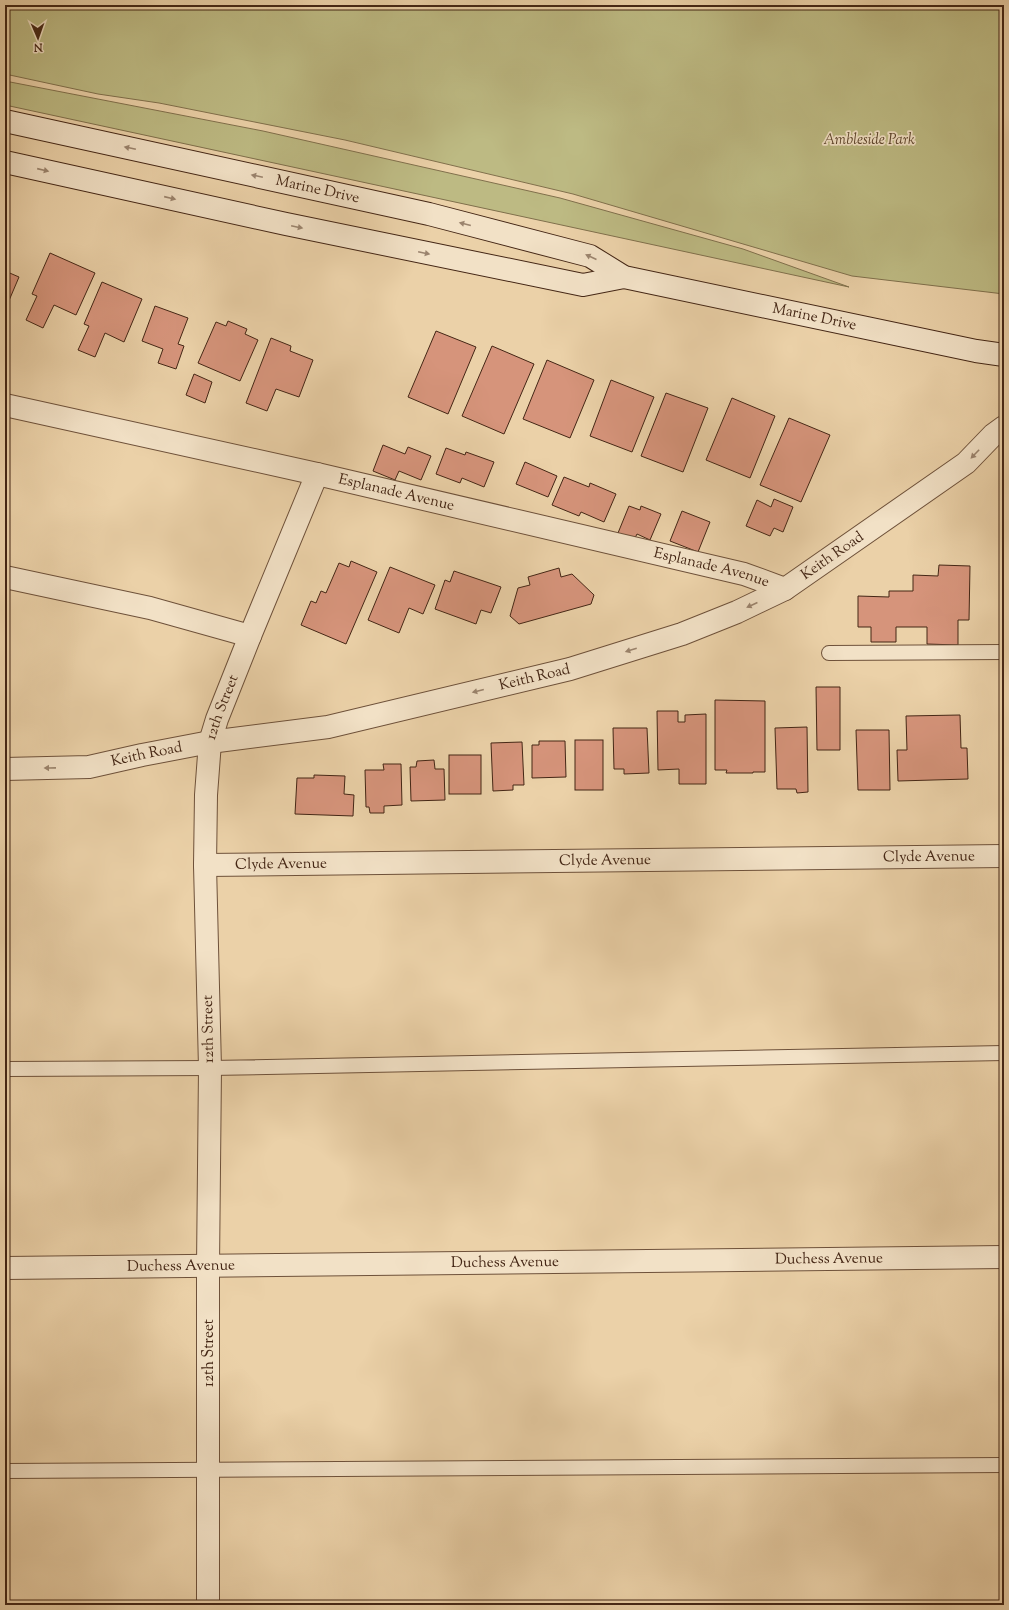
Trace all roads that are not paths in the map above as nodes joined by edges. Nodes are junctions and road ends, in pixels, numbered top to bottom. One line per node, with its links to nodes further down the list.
1 (5, 121): 3 (street, Marine Drive, one-way to 1)
2 (5, 162): 3 (street, Marine Drive, one-way to 3)
3 (624, 277): 4 (street, Marine Drive)
4 (1004, 355)
5 (5, 405): 7 (street, Esplanade Avenue)
6 (1004, 427): 9 (street, Keith Road, one-way to 9)
7 (317, 474): 9 (street, Esplanade Avenue); 10 (street, 12th Street)
8 (5, 577): 10 (street)
9 (785, 589): 13 (street, Keith Road, one-way to 13)
10 (250, 636): 13 (street, 12th Street)
11 (1004, 652): 12 (lane)
12 (829, 653)
13 (210, 742): 14 (street, Keith Road, one-way to 14); 16 (street, 12th Street)
14 (5, 769)
15 (1004, 856): 16 (street, Clyde Avenue)
16 (205, 865): 18 (street, 12th Street)
17 (1004, 1053): 18 (lane)
18 (210, 1068): 19 (lane); 21 (street, 12th Street)
19 (5, 1069)
20 (1004, 1258): 21 (street, Duchess Avenue)
21 (208, 1266): 22 (street, Duchess Avenue); 24 (street, 12th Street)
22 (5, 1268)
23 (1004, 1465): 24 (lane)
24 (209, 1469): 25 (lane); 26 (street, 12th Street)
25 (5, 1471)
26 (208, 1605)

